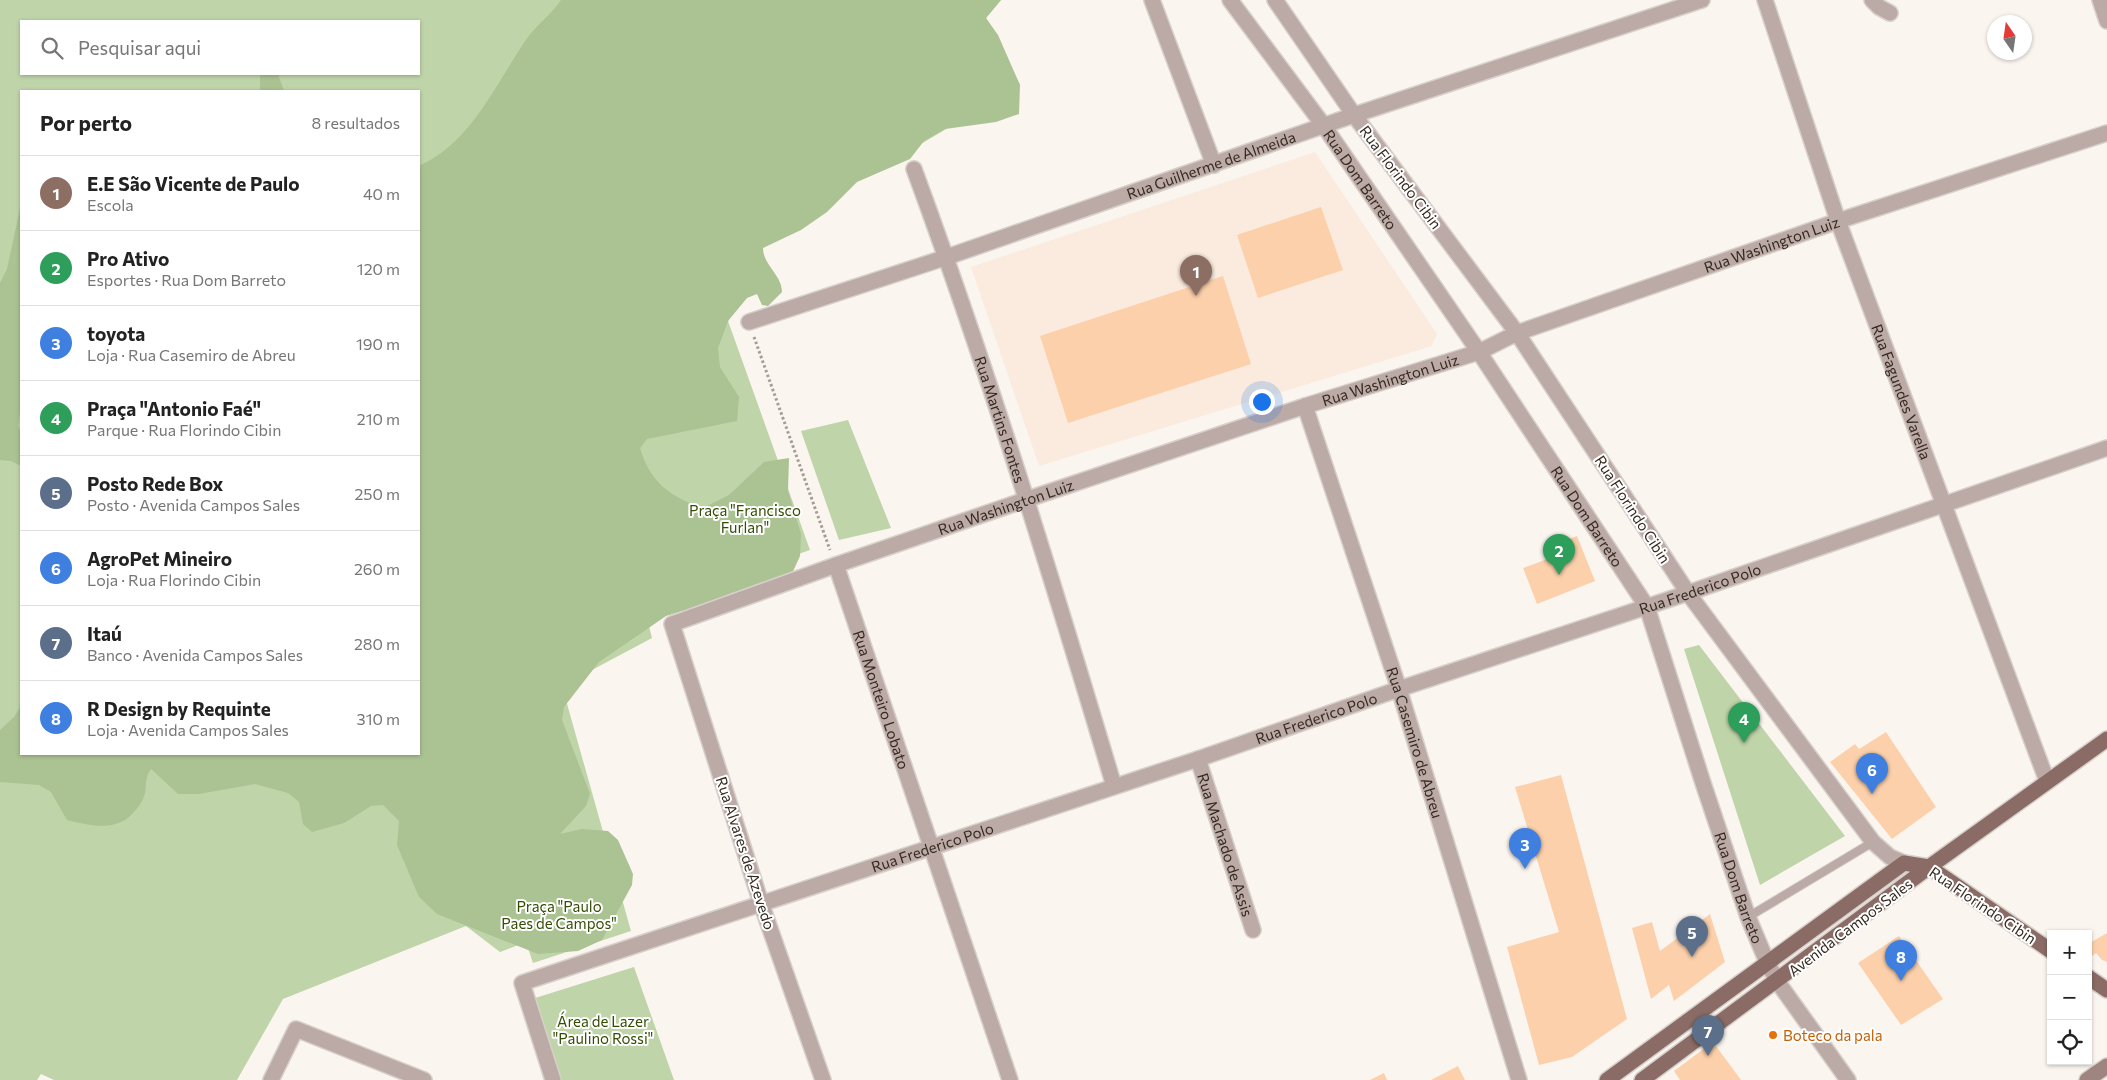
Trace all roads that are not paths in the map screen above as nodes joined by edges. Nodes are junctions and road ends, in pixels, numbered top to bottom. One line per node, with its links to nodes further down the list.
1 (1152, 0): 13 (street)
2 (1230, 0): 11 (street, Rua Dom Barreto)
3 (1275, 0): 10 (street, Rua Florindo Cibin)
4 (1702, 0): 10 (street, Rua Guilherme de Almeida)
5 (1765, 0): 15 (street, Rua Fagundes Varella)
6 (1872, 0): 8 (street)
7 (2100, 0): 9 (street)
8 (1890, 13)
9 (2107, 20)
10 (1354, 115): 11 (street, Rua Guilherme de Almeida); 18 (street, Rua Florindo Cibin)
11 (1324, 126): 13 (street, Rua Guilherme de Almeida); 19 (street, Rua Dom Barreto)
12 (2107, 133): 15 (street, Rua Washington Luiz)
13 (1214, 165): 16 (street, Rua Guilherme de Almeida)
14 (914, 169): 16 (street, Rua Martins Fontes)
15 (1838, 221): 18 (street, Rua Washington Luiz); 23 (street, Rua Fagundes Varella)
16 (947, 257): 17 (street, Rua Guilherme de Almeida); 22 (street, Rua Martins Fontes)
17 (749, 322)
18 (1517, 333): 19 (street, Rua Washington Luiz); 25 (street, Rua Florindo Cibin)
19 (1479, 352): 20 (street, Rua Washington Luiz); 26 (street, Rua Dom Barreto)
20 (1305, 406): 22 (street, Rua Washington Luiz); 28 (street, Rua Casemiro de Abreu)
21 (2107, 448): 23 (street, Rua Frederico Polo)
22 (1028, 499): 24 (street, Rua Washington Luiz); 32 (street, Rua Martins Fontes)
23 (1944, 504): 25 (street, Rua Frederico Polo); 31 (street, Rua Fagundes Varella)
24 (836, 565): 27 (street, Rua Washington Luiz); 34 (street, Rua Monteiro Lobato)
25 (1688, 593): 26 (street, Rua Frederico Polo); 33 (street, Rua Florindo Cibin)
26 (1647, 607): 28 (street, Rua Frederico Polo); 38 (street, Rua Dom Barreto)
27 (672, 624): 37 (street, Rua Alvares de Azevedo)
28 (1399, 689): 30 (street, Rua Frederico Polo); 51 (street, Rua Casemiro de Abreu)
29 (2107, 739): 31 (main road, Avenida Campos Sales)
30 (1198, 759): 32 (street, Rua Frederico Polo); 39 (street, Rua Machado de Assis)
31 (2048, 781): 36 (main road, Avenida Campos Sales)
32 (1114, 786): 34 (street, Rua Frederico Polo)
33 (1873, 842): 35 (street, Rua Florindo Cibin); 38 (lane)
34 (932, 846): 37 (street, Rua Frederico Polo); 50 (street, Rua Monteiro Lobato)
35 (1904, 863): 36 (main road, Rua Florindo Cibin); 41 (main road, Avenida Campos Sales)
36 (1929, 867): 40 (main road, Rua Florindo Cibin); 43 (main road, Avenida Campos Sales)
37 (761, 903): 48 (street, Rua Frederico Polo); 49 (street, Rua Alvares de Azevedo)
38 (1748, 916): 41 (street, Rua Dom Barreto)
39 (1254, 930)
40 (2047, 948)
41 (1767, 962): 43 (street, Rua Dom Barreto); 52 (main road, Avenida Campos Sales)
42 (2092, 980): 44 (main road)
43 (1777, 981): 53 (main road, Avenida Campos Sales); 54 (street, Rua Dom Barreto)
44 (2107, 990)
45 (2107, 1066): 55 (street)
46 (272, 1080): 47 (street)
47 (424, 1080)
48 (553, 1080)
49 (824, 1080)
50 (1010, 1080)
51 (1519, 1080)
52 (1607, 1080)
53 (1642, 1080)
54 (1848, 1080)
55 (2087, 1080)

